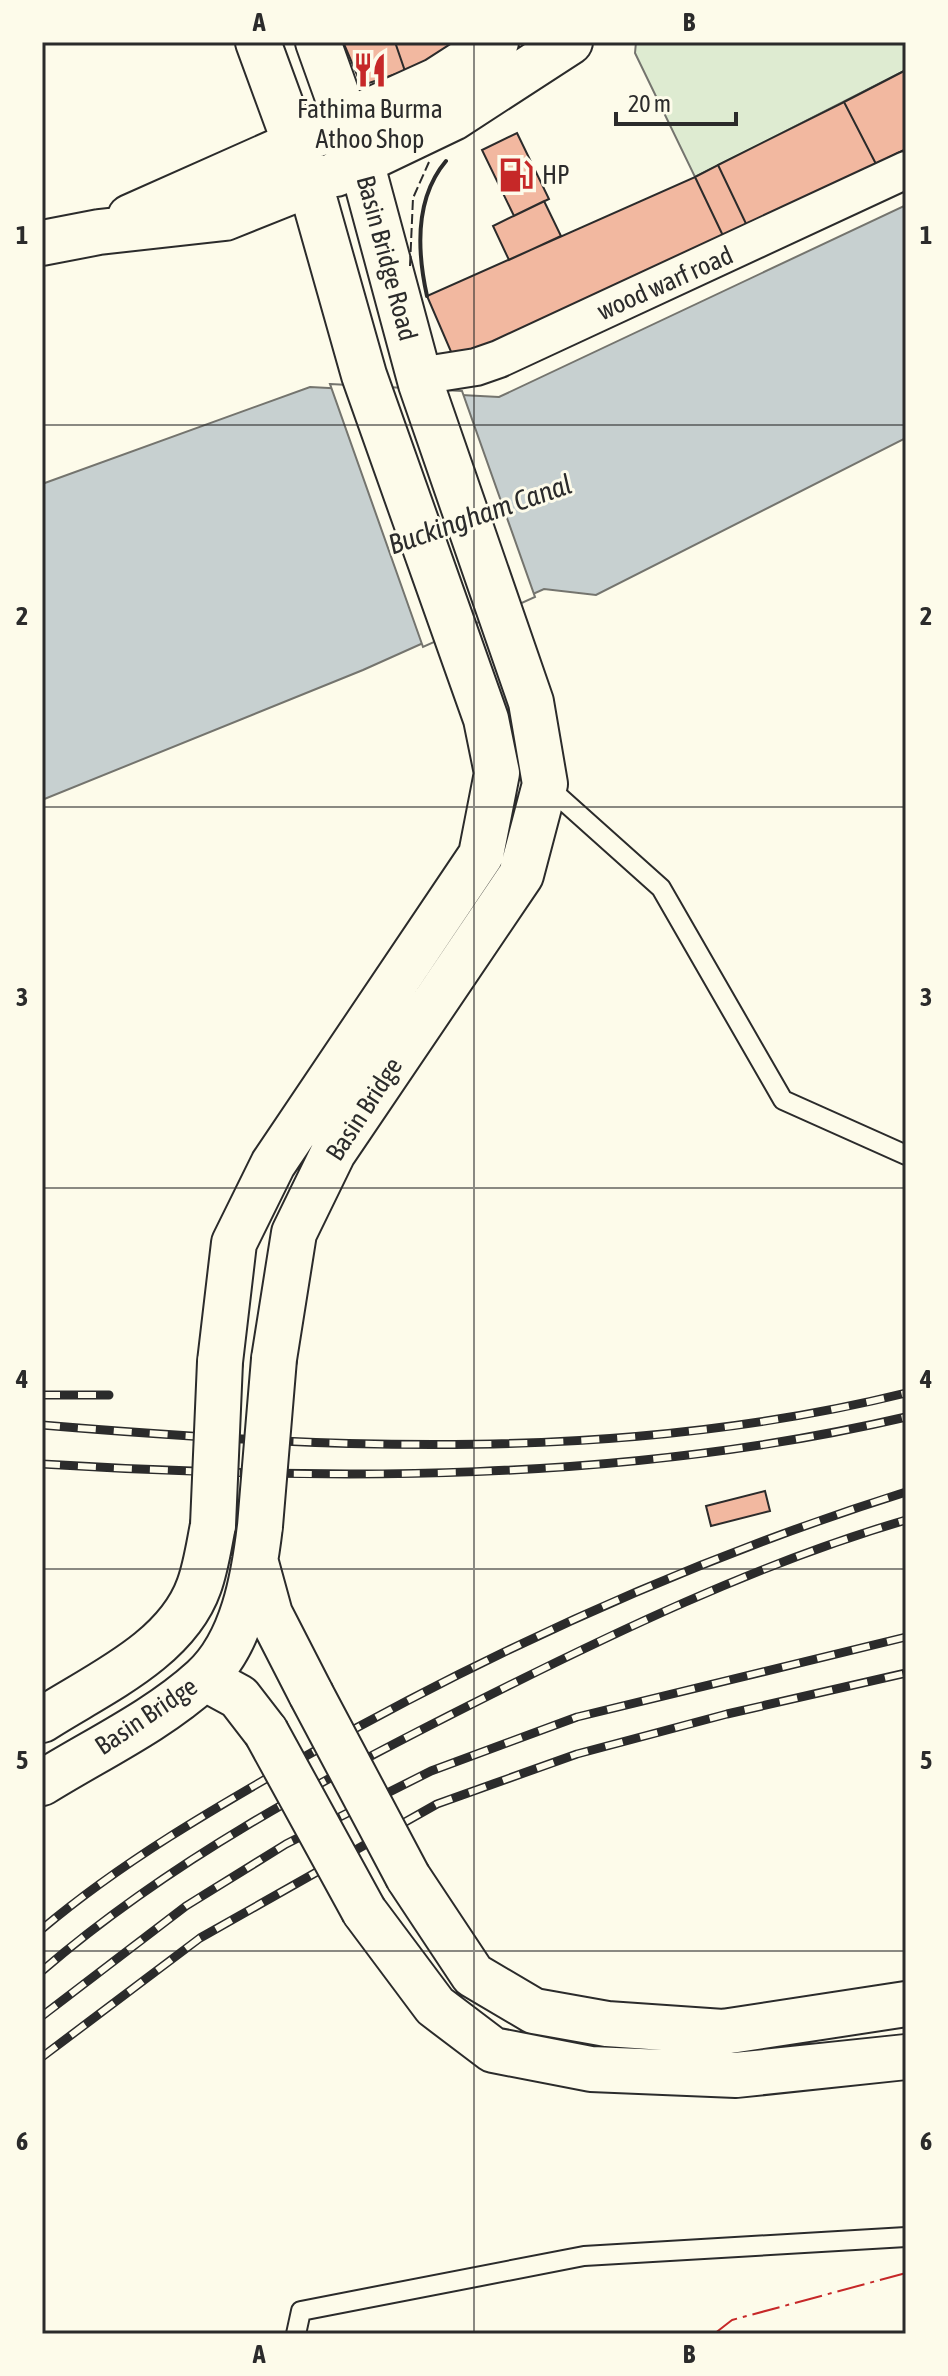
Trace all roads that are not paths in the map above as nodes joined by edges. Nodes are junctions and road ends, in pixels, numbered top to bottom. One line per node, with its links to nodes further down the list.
1 (258, 42): 6 (main road, Basin Bridge)
2 (318, 42): 5 (main road, Basin Bridge Road)
3 (496, 42): 5 (main road)
4 (570, 42): 7 (main road)
5 (346, 123): 6 (main road); 7 (main road, Basin Bridge Road)
6 (302, 164): 7 (main road); 9 (main road); 15 (main road, Basin Bridge, bridge)
7 (362, 165): 10 (main road, Basin Bridge Road)
8 (906, 170): 10 (street, wood warf road)
9 (42, 243)
10 (420, 380): 11 (main road, Basin Bridge)
11 (545, 784): 12 (lane); 13 (main road, Basin Bridge, bridge)
12 (906, 1155)
13 (258, 1545): 14 (main road, Basin Bridge); 17 (main road, bridge)
14 (204, 1678): 16 (main road, Basin Bridge); 18 (main road, bridge)
15 (42, 1720)
16 (42, 1783)
17 (906, 2004)
18 (906, 2057)
19 (906, 2237): 20 (lane)
20 (296, 2334)

